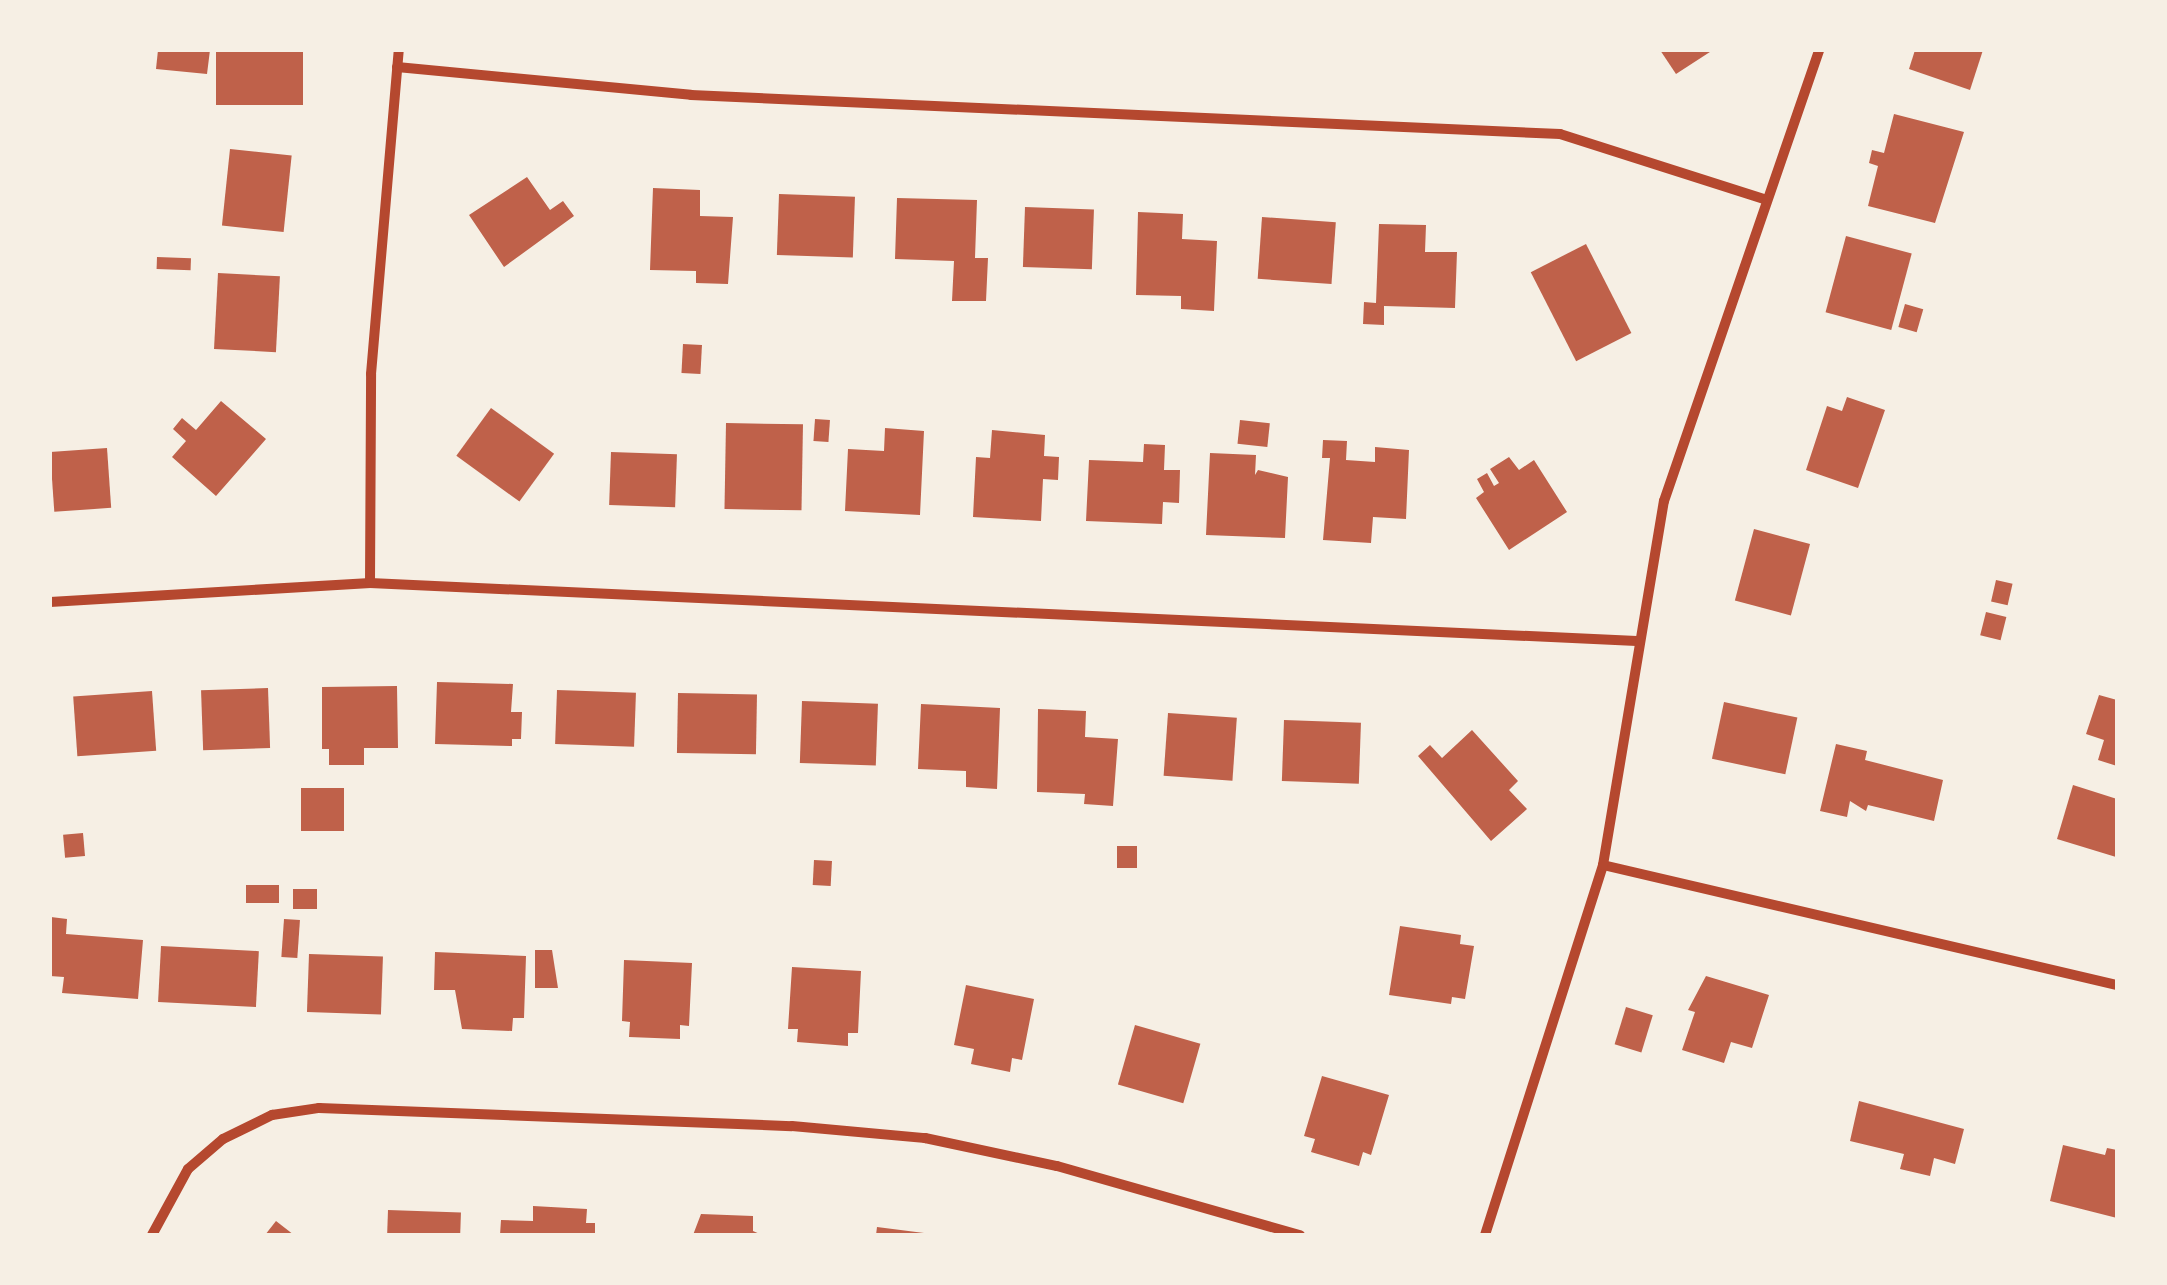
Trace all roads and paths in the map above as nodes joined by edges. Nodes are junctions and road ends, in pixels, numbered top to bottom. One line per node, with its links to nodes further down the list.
1 (399, 50): 3 (street)
2 (1820, 50): 4 (street)
3 (398, 67): 4 (street); 5 (street)
4 (1764, 200): 7 (street)
5 (370, 584): 6 (street); 7 (street)
6 (50, 602)
7 (1638, 642): 8 (street)
8 (1603, 865): 9 (street); 12 (street)
9 (2117, 985)
10 (152, 1235): 11 (street)
11 (1300, 1235)
12 (1484, 1235)

